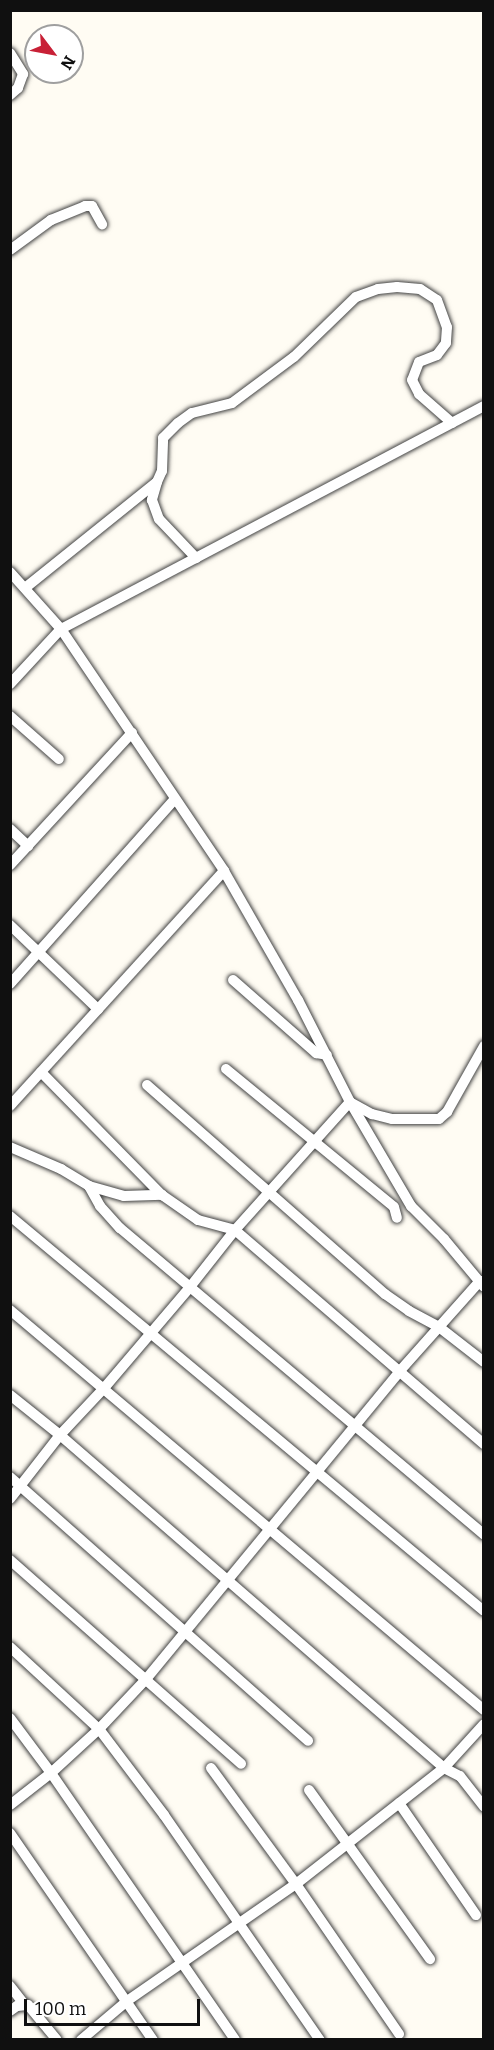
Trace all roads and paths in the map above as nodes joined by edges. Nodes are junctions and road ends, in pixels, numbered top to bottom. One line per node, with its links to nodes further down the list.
1 (10, 53): 2 (street)
2 (10, 95)
3 (102, 224): 4 (street)
4 (10, 250)
5 (483, 406): 6 (street)
6 (452, 423): 7 (street); 8 (street)
7 (157, 482): 8 (street); 10 (street)
8 (196, 558): 11 (street)
9 (10, 572): 10 (street)
10 (25, 588): 11 (street)
11 (61, 629): 12 (street); 14 (street)
12 (10, 684)
13 (10, 716): 15 (street)
14 (132, 733): 16 (street); 18 (street)
15 (59, 759)
16 (174, 800): 20 (street); 22 (street)
17 (10, 829): 18 (street)
18 (28, 846): 19 (street)
19 (10, 865)
20 (224, 871): 25 (street); 27 (street)
21 (10, 925): 22 (street)
22 (40, 951): 24 (street); 25 (street)
23 (233, 980): 27 (street)
24 (10, 984)
25 (98, 1008): 29 (street)
26 (483, 1046): 31 (street)
27 (327, 1056): 31 (street)
28 (226, 1070): 33 (street)
29 (41, 1072): 32 (street); 37 (street)
30 (147, 1085): 36 (street)
31 (350, 1102): 33 (street); 41 (street)
32 (10, 1106)
33 (315, 1142): 36 (street); 39 (street)
34 (10, 1147): 35 (street)
35 (89, 1186): 37 (street); 42 (street)
36 (269, 1194): 40 (street); 44 (street)
37 (162, 1195): 40 (street)
38 (10, 1216): 45 (street)
39 (397, 1218)
40 (234, 1230): 42 (street); 47 (street)
41 (482, 1283): 44 (street)
42 (190, 1287): 45 (street); 50 (street)
43 (10, 1310): 48 (street)
44 (439, 1327): 46 (street); 47 (street)
45 (151, 1332): 48 (street); 53 (street)
46 (483, 1362)
47 (398, 1373): 50 (street); 52 (street)
48 (105, 1387): 51 (street); 57 (street)
49 (10, 1395): 51 (street)
50 (353, 1426): 53 (street); 58 (street)
51 (60, 1434): 55 (street); 60 (street)
52 (483, 1444)
53 (318, 1472): 57 (street); 61 (street)
54 (10, 1477): 55 (street)
55 (21, 1486): 56 (street); 62 (street)
56 (10, 1499)
57 (270, 1530): 60 (street); 65 (street)
58 (483, 1536)
59 (10, 1560): 64 (street)
60 (226, 1581): 62 (street); 72 (street)
61 (483, 1611)
62 (187, 1631): 64 (street); 69 (street)
63 (10, 1647): 68 (street)
64 (147, 1678): 68 (street); 70 (street)
65 (483, 1710)
66 (10, 1718): 73 (street)
67 (483, 1724): 72 (street)
68 (99, 1729): 73 (street); 82 (street)
69 (308, 1741)
70 (242, 1764)
71 (211, 1768): 80 (street)
72 (444, 1768): 75 (street); 77 (street)
73 (51, 1773): 76 (street); 84 (street)
74 (309, 1790): 79 (street)
75 (399, 1803): 79 (street); 81 (street)
76 (10, 1805)
77 (483, 1807)
78 (10, 1833): 86 (street)
79 (347, 1844): 80 (street); 83 (street)
80 (296, 1884): 82 (street); 89 (street)
81 (476, 1915)
82 (240, 1922): 84 (street); 94 (street)
83 (430, 1959)
84 (181, 1963): 86 (street); 93 (street)
85 (10, 1986): 87 (street)
86 (127, 2001): 91 (street); 92 (street)
87 (24, 2004): 88 (street); 90 (street)
88 (10, 2011)
89 (399, 2034)
90 (57, 2040)
91 (81, 2040)
92 (153, 2040)
93 (234, 2040)
94 (320, 2040)

